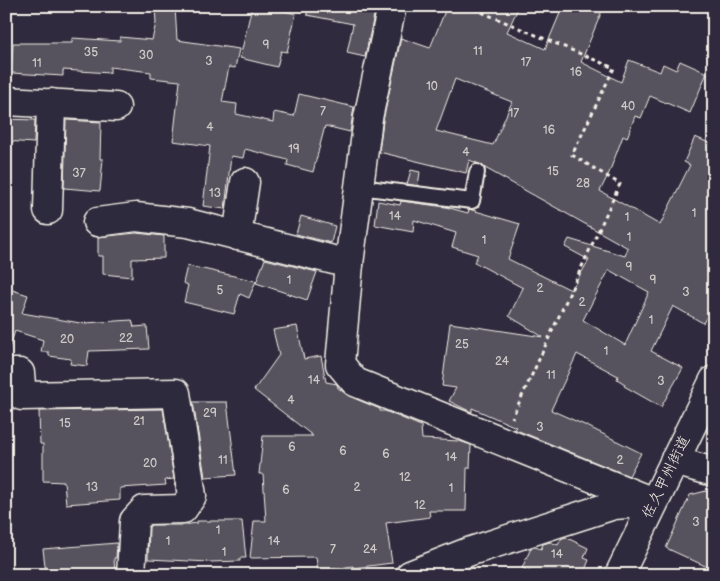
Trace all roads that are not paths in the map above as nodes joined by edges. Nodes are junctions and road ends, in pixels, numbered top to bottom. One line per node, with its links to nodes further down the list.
1 (392, 6): 7 (street)
2 (6, 101): 3 (street)
3 (51, 103): 4 (street); 8 (street)
4 (116, 107)
5 (477, 172): 7 (lane)
6 (245, 182): 10 (street)
7 (359, 186): 11 (street)
8 (48, 210)
9 (97, 222): 10 (street)
10 (237, 236): 11 (street)
11 (349, 264): 16 (street)
12 (6, 373): 17 (street)
13 (714, 380): 14 (street, 佐久甲州街道)
14 (674, 461): 15 (street); 16 (street, 佐久甲州街道)
15 (714, 472)
16 (653, 502): 18 (street); 19 (street, 佐久甲州街道)
17 (131, 575)
18 (410, 575)
19 (619, 575)

